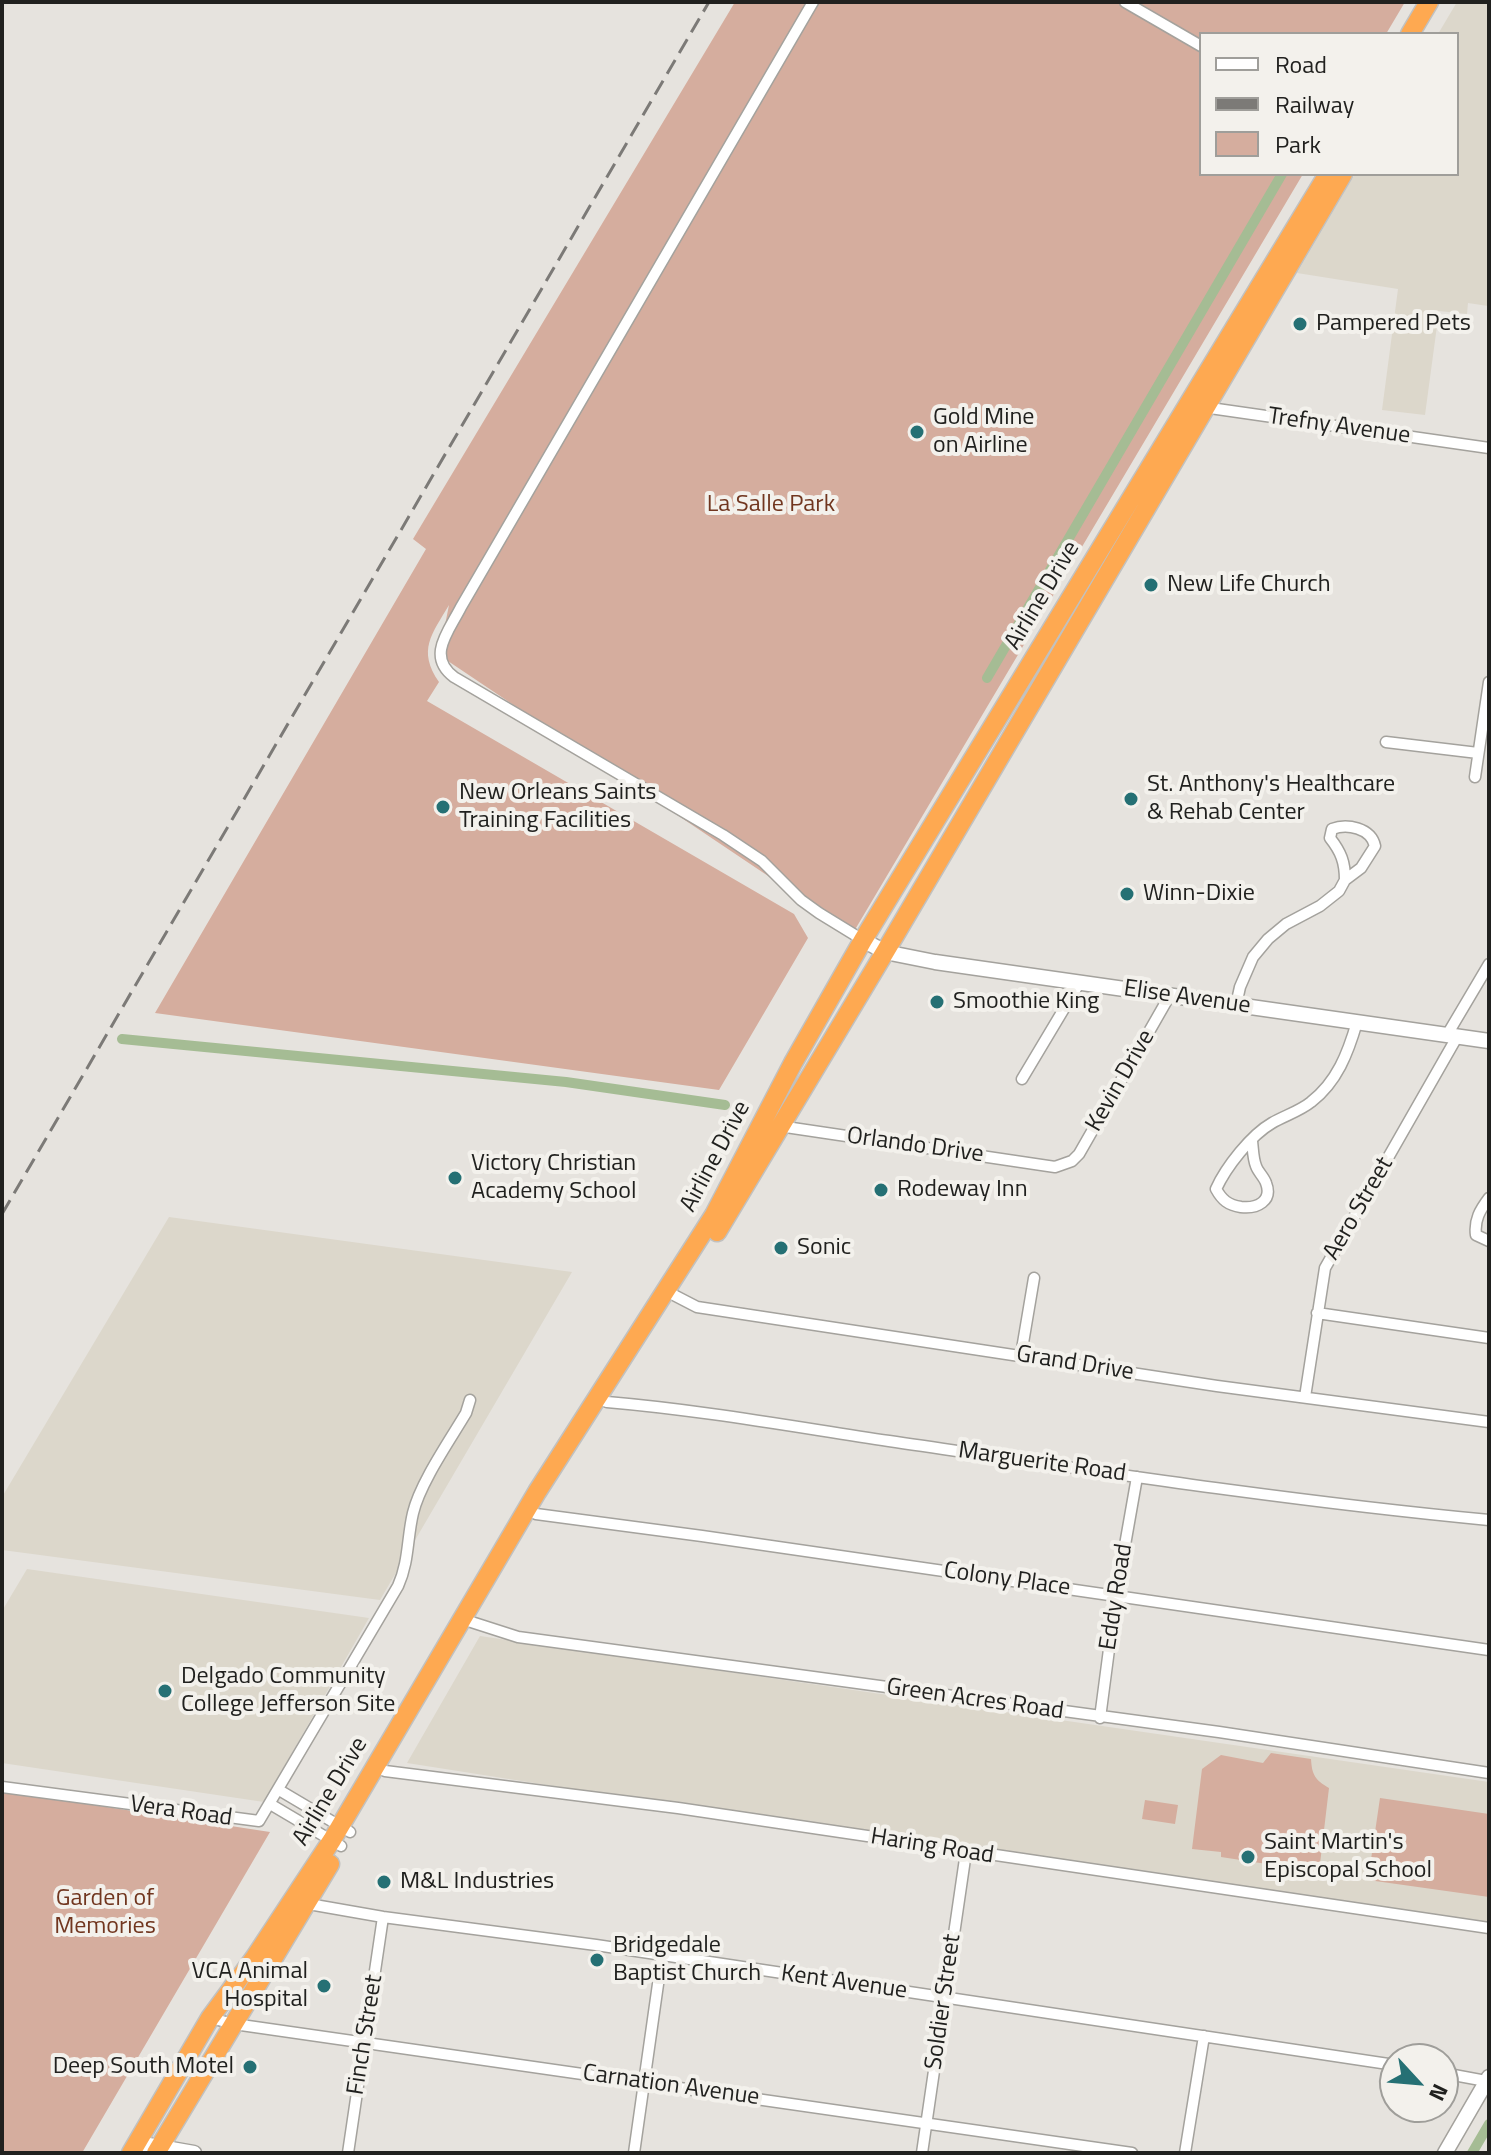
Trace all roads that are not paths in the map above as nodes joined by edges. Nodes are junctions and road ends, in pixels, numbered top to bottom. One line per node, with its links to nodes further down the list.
1 (813, 2): 20 (street)
2 (1125, 2): 7 (street)
3 (1429, 2): 5 (highway)
4 (1442, 2): 6 (highway)
5 (1411, 32)
6 (1425, 32)
7 (1199, 45)
8 (1327, 176): 10 (highway, Airline Drive)
9 (1342, 176): 10 (highway, Airline Drive)
10 (1198, 405): 11 (street, Trefny Avenue); 14 (highway, Airline Drive); 15 (highway, Airline Drive)
11 (1489, 448)
12 (1489, 682): 13 (street)
13 (1488, 700): 17 (street)
14 (1000, 715): 15 (highway); 20 (highway, Airline Drive)
15 (1017, 727): 21 (highway, Airline Drive)
16 (1386, 742): 17 (street)
17 (1478, 753): 18 (street)
18 (1475, 777)
19 (1345, 880): 19 (street); 25 (street)
20 (863, 940): 21 (street, Elise Avenue); 30 (highway, Airline Drive)
21 (885, 952): 23 (street, Elise Avenue); 31 (highway, Airline Drive)
22 (1489, 964): 27 (street, Aero Street)
23 (1080, 982): 24 (street, Elise Avenue); 29 (street)
24 (1170, 995): 25 (street, Elise Avenue); 33 (street, Kevin Drive)
25 (1236, 1005): 26 (street, Elise Avenue)
26 (1357, 1022): 27 (street, Elise Avenue); 32 (street)
27 (1452, 1036): 28 (street, Elise Avenue); 38 (street, Aero Street)
28 (1489, 1041)
29 (1022, 1079)
30 (762, 1122): 31 (street, Orlando Drive); 37 (highway, Airline Drive)
31 (781, 1126): 33 (street, Orlando Drive); 37 (highway, Airline Drive)
32 (1252, 1141): 32 (street)
33 (1068, 1163)
34 (1489, 1198): 35 (street)
35 (1489, 1241)
36 (1034, 1278): 40 (street)
37 (670, 1293): 40 (street, Grand Drive); 43 (highway, Airline Drive)
38 (1317, 1313): 39 (street); 41 (street, Aero Street)
39 (1489, 1338)
40 (1021, 1355): 41 (street, Grand Drive)
41 (1305, 1397): 44 (street, Grand Drive)
42 (470, 1400): 55 (street)
43 (602, 1400): 45 (street, Marguerite Road); 46 (highway, Airline Drive)
44 (1489, 1422)
45 (1137, 1477): 47 (street, Marguerite Road); 48 (street, Eddy Road)
46 (532, 1512): 48 (street, Colony Place); 49 (highway, Airline Drive)
47 (1489, 1520)
48 (1116, 1596): 50 (street, Colony Place); 51 (street, Eddy Road)
49 (468, 1621): 51 (street, Green Acres Road); 52 (highway, Airline Drive)
50 (1489, 1650)
51 (1100, 1718): 53 (street, Green Acres Road)
52 (380, 1769): 57 (highway, Airline Drive); 58 (street, Haring Road)
53 (1489, 1773)
54 (2, 1787): 56 (street, Vera Road)
55 (279, 1790): 56 (street); 57 (street)
56 (270, 1804): 57 (street)
57 (341, 1836): 59 (highway, Airline Drive)
58 (966, 1852): 61 (street, Haring Road); 63 (street, Soldier Street)
59 (300, 1902): 60 (street, Kent Avenue); 64 (highway, Airline Drive); 65 (highway, Airline Drive)
60 (383, 1917): 62 (street, Kent Avenue); 67 (street, Finch Street)
61 (1489, 1928)
62 (662, 1956): 63 (street, Kent Avenue); 71 (street)
63 (944, 1998): 66 (street, Kent Avenue); 72 (street, Soldier Street)
64 (210, 2018): 65 (street, Carnation Avenue); 73 (highway, Airline Drive)
65 (234, 2024): 67 (street, Carnation Avenue); 74 (highway, Airline Drive)
66 (1204, 2036): 68 (street, Kent Avenue); 80 (street)
67 (365, 2042): 71 (street, Carnation Avenue); 76 (street, Finch Street)
68 (1379, 2063)
69 (1459, 2075): 70 (street)
70 (1488, 2079): 81 (street)
71 (644, 2081): 72 (street, Carnation Avenue); 77 (street)
72 (927, 2123): 78 (street, Soldier Street); 79 (street, Carnation Avenue)
73 (134, 2148): 74 (street)
74 (157, 2150): 75 (street)
75 (194, 2153)
76 (348, 2153)
77 (634, 2153)
78 (922, 2153)
79 (1132, 2153)
80 (1185, 2153)
81 (1445, 2153)

